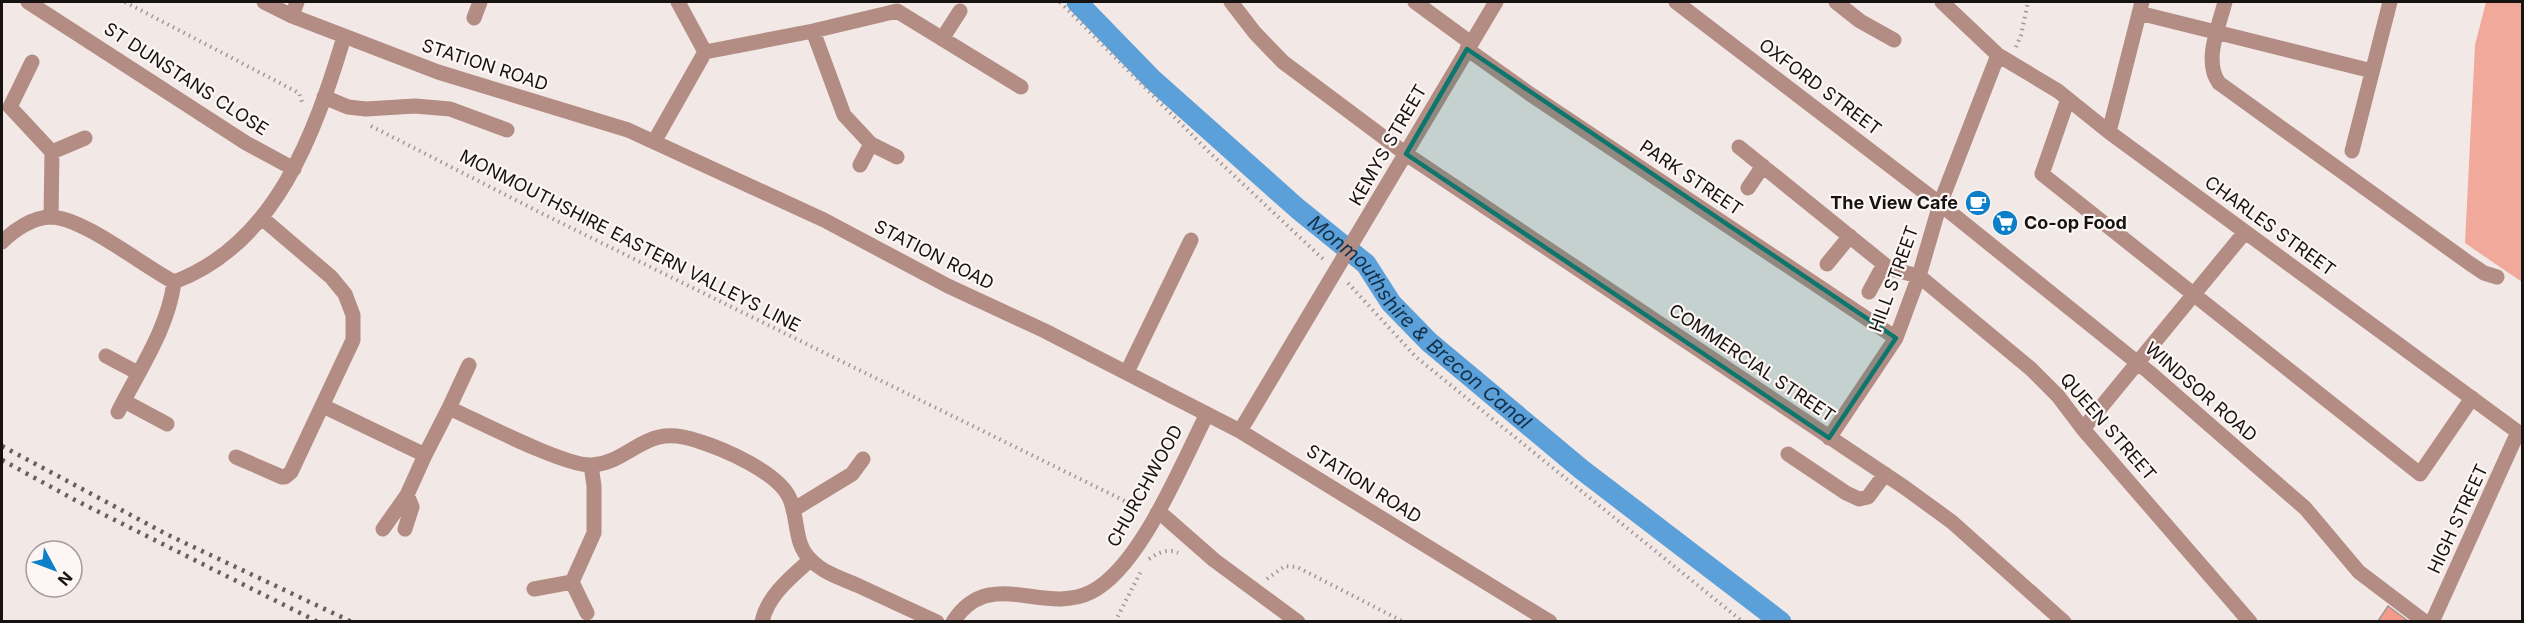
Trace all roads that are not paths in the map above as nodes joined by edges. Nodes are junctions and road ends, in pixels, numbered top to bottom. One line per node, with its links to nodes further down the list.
1 (28, 2): 42 (street, ST DUNSTANS CLOSE)
2 (264, 2): 14 (street, STATION ROAD)
3 (480, 2): 16 (street)
4 (678, 2): 23 (street)
5 (1231, 2): 38 (street, COMMERCIAL STREET)
6 (1415, 2): 22 (street, PARK STREET)
7 (1496, 2): 22 (street, KEMYS STREET)
8 (1676, 2): 44 (street, OXFORD STREET)
9 (1836, 2): 21 (street)
10 (1942, 2): 24 (street, CHARLES STREET)
11 (2225, 2): 18 (street)
12 (2390, 2): 26 (street)
13 (2141, 7): 18 (street); 31 (street)
14 (294, 9): 19 (street, STATION ROAD)
15 (960, 11): 20 (street)
16 (474, 18)
17 (813, 31): 20 (street); 23 (street); 34 (street)
18 (2217, 33): 26 (street); 54 (street)
19 (344, 37): 28 (street); 33 (street, STATION ROAD)
20 (942, 39): 27 (street)
21 (1894, 40)
22 (1469, 46): 38 (street, KEMYS STREET); 58 (street, PARK STREET)
23 (705, 52): 33 (street)
24 (2003, 58): 29 (street, CHARLES STREET); 44 (street, HILL STREET)
25 (33, 62): 37 (street)
26 (2373, 72): 36 (street)
27 (1021, 87)
28 (324, 97): 30 (street); 42 (street)
29 (2068, 99): 31 (street, CHARLES STREET); 57 (street)
30 (507, 130)
31 (2109, 132): 47 (street, CHARLES STREET)
32 (85, 138): 37 (street)
33 (654, 142): 62 (street, STATION ROAD)
34 (871, 144): 39 (street); 40 (street)
35 (1739, 147): 41 (street)
36 (2352, 150)
37 (52, 152): 45 (street)
38 (1407, 154): 70 (street, KEMYS STREET); 72 (street, COMMERCIAL STREET)
39 (897, 157)
40 (860, 165)
41 (1763, 166): 43 (street); 48 (street)
42 (294, 168): 46 (street)
43 (1748, 188)
44 (1940, 204): 53 (street, HILL STREET); 60 (street, WINDSOR ROAD)
45 (51, 217): 50 (street); 55 (street)
46 (262, 218): 55 (street); 65 (street)
47 (2245, 232): 57 (street); 64 (street, CHARLES STREET)
48 (1850, 236): 51 (street); 52 (street)
49 (1191, 240): 62 (street)
50 (2, 242)
51 (1827, 264)
52 (1884, 264): 53 (street); 56 (street)
53 (1919, 276): 58 (street, HILL STREET); 69 (street, QUEEN STREET)
54 (2497, 277)
55 (174, 282): 63 (street)
56 (1869, 292)
57 (2194, 295): 60 (street); 64 (street)
58 (1896, 338): 72 (street, HILL STREET)
59 (106, 356): 63 (street)
60 (2138, 363): 69 (street); 95 (street, WINDSOR ROAD)
61 (469, 365): 66 (street)
62 (1127, 372): 67 (street, STATION ROAD)
63 (138, 373): 68 (street)
64 (2472, 398): 71 (street, CHARLES STREET)
65 (323, 406): 74 (street); 75 (street)
66 (449, 408): 74 (street); 77 (street)
67 (1207, 414): 70 (street, STATION ROAD); 81 (street, CHURCHWOOD)
68 (167, 424)
69 (2083, 429): 94 (street, QUEEN STREET)
70 (1240, 431): 92 (street, STATION ROAD)
71 (2520, 434): 96 (street, HIGH STREET)
72 (1829, 438): 78 (street, COMMERCIAL STREET)
73 (1788, 453): 78 (street)
74 (425, 455): 79 (street)
75 (236, 457)
76 (863, 459): 80 (street)
77 (591, 465): 80 (street); 85 (street)
78 (1885, 474): 93 (street, COMMERCIAL STREET)
79 (407, 495): 82 (street); 83 (street)
80 (793, 510): 84 (street)
81 (1157, 513): 90 (street, CHURCHWOOD); 91 (street)
82 (383, 528)
83 (405, 529)
84 (810, 560): 88 (street); 89 (street)
85 (572, 582): 86 (street); 87 (street)
86 (534, 589)
87 (586, 613)
88 (762, 621)
89 (937, 621)
90 (953, 621)
91 (1298, 621)
92 (1550, 621)
93 (2064, 621)
94 (2250, 621)
95 (2425, 621)
96 (2432, 621)

